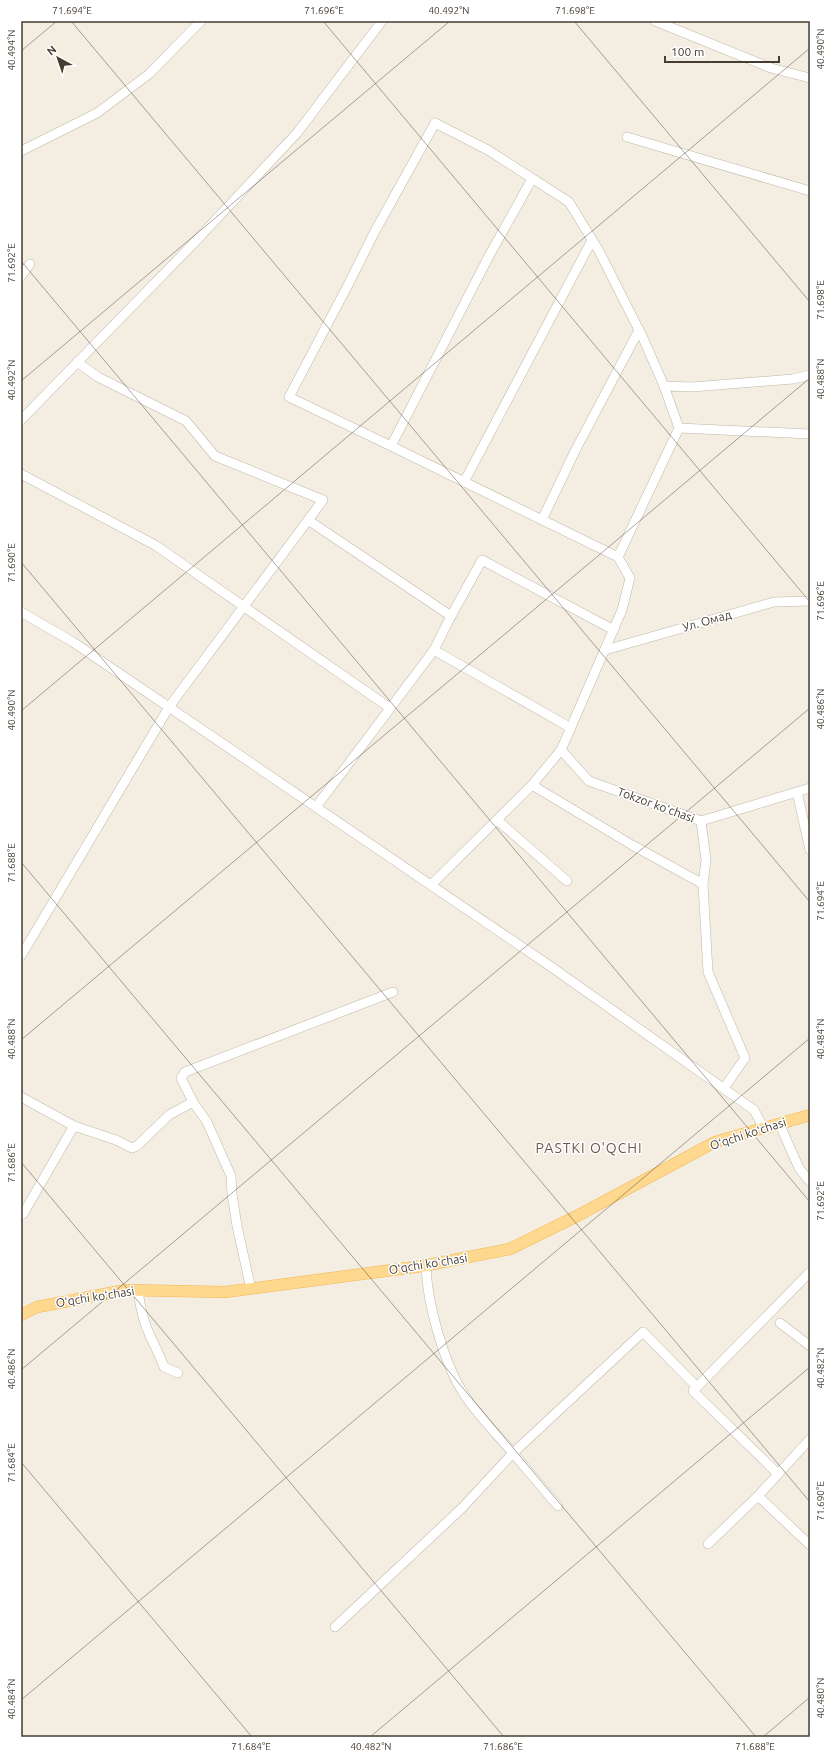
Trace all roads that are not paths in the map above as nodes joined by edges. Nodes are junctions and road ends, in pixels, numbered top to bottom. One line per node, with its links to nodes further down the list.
1 (201, 21): 6 (street)
2 (382, 21): 13 (street)
3 (654, 21): 4 (street)
4 (810, 78)
5 (627, 137): 8 (street)
6 (21, 151)
7 (532, 179): 9 (street); 19 (street); 19 (street)
8 (810, 191)
9 (592, 240): 12 (street); 21 (street)
10 (30, 264): 11 (street)
11 (21, 276)
12 (639, 330): 15 (street); 23 (street)
13 (77, 362): 16 (street); 22 (street)
14 (810, 375): 15 (street)
15 (664, 386): 17 (street)
16 (21, 420)
17 (679, 428): 18 (street); 24 (street)
18 (810, 434)
19 (391, 446): 21 (street)
20 (21, 474): 26 (street)
21 (464, 482): 23 (street)
22 (308, 520): 26 (street); 28 (street)
23 (542, 520): 24 (street)
24 (618, 557): 29 (street)
25 (810, 601): 31 (street, Ул. Омад)
26 (244, 606): 32 (street); 33 (street)
27 (21, 612): 32 (street)
28 (451, 616): 29 (street); 30 (street)
29 (614, 630): 31 (street)
30 (434, 650): 33 (street); 34 (street)
31 (605, 650): 34 (street)
32 (169, 707): 39 (street); 46 (street)
33 (390, 708): 39 (street)
34 (571, 728): 35 (street)
35 (561, 750): 36 (street); 41 (street, Tokzor koʻchasi)
36 (532, 785): 40 (street); 44 (street)
37 (810, 788): 38 (street, Tokzor koʻchasi)
38 (797, 792): 41 (street, Tokzor koʻchasi); 42 (street)
39 (316, 807): 45 (street)
40 (497, 820): 43 (street); 45 (street)
41 (700, 821): 44 (street)
42 (810, 850)
43 (567, 881)
44 (703, 884): 48 (street)
45 (431, 885): 48 (street)
46 (21, 956)
47 (393, 992): 50 (street)
48 (724, 1088): 54 (street)
49 (21, 1097): 53 (street)
50 (193, 1102): 53 (street); 59 (street)
51 (810, 1115): 52 (main road, Oʻqchi koʻchasi)
52 (779, 1123): 54 (main road, Oʻqchi koʻchasi); 55 (street)
53 (74, 1126): 56 (street)
54 (763, 1127): 57 (main road, Oʻqchi koʻchasi)
55 (810, 1182)
56 (21, 1213)
57 (426, 1266): 59 (main road, Oʻqchi koʻchasi); 67 (street)
58 (810, 1272): 65 (street)
59 (250, 1288): 60 (main road, Oʻqchi koʻchasi)
60 (138, 1290): 61 (main road, Oʻqchi koʻchasi); 64 (street)
61 (21, 1315)
62 (780, 1323): 63 (street)
63 (810, 1346)
64 (178, 1373)
65 (697, 1387): 67 (street); 68 (street)
66 (810, 1439): 68 (street)
67 (513, 1453): 70 (street); 73 (street)
68 (778, 1474): 69 (street)
69 (758, 1496): 71 (street); 72 (street)
70 (558, 1506)
71 (708, 1544)
72 (810, 1545)
73 (335, 1627)

